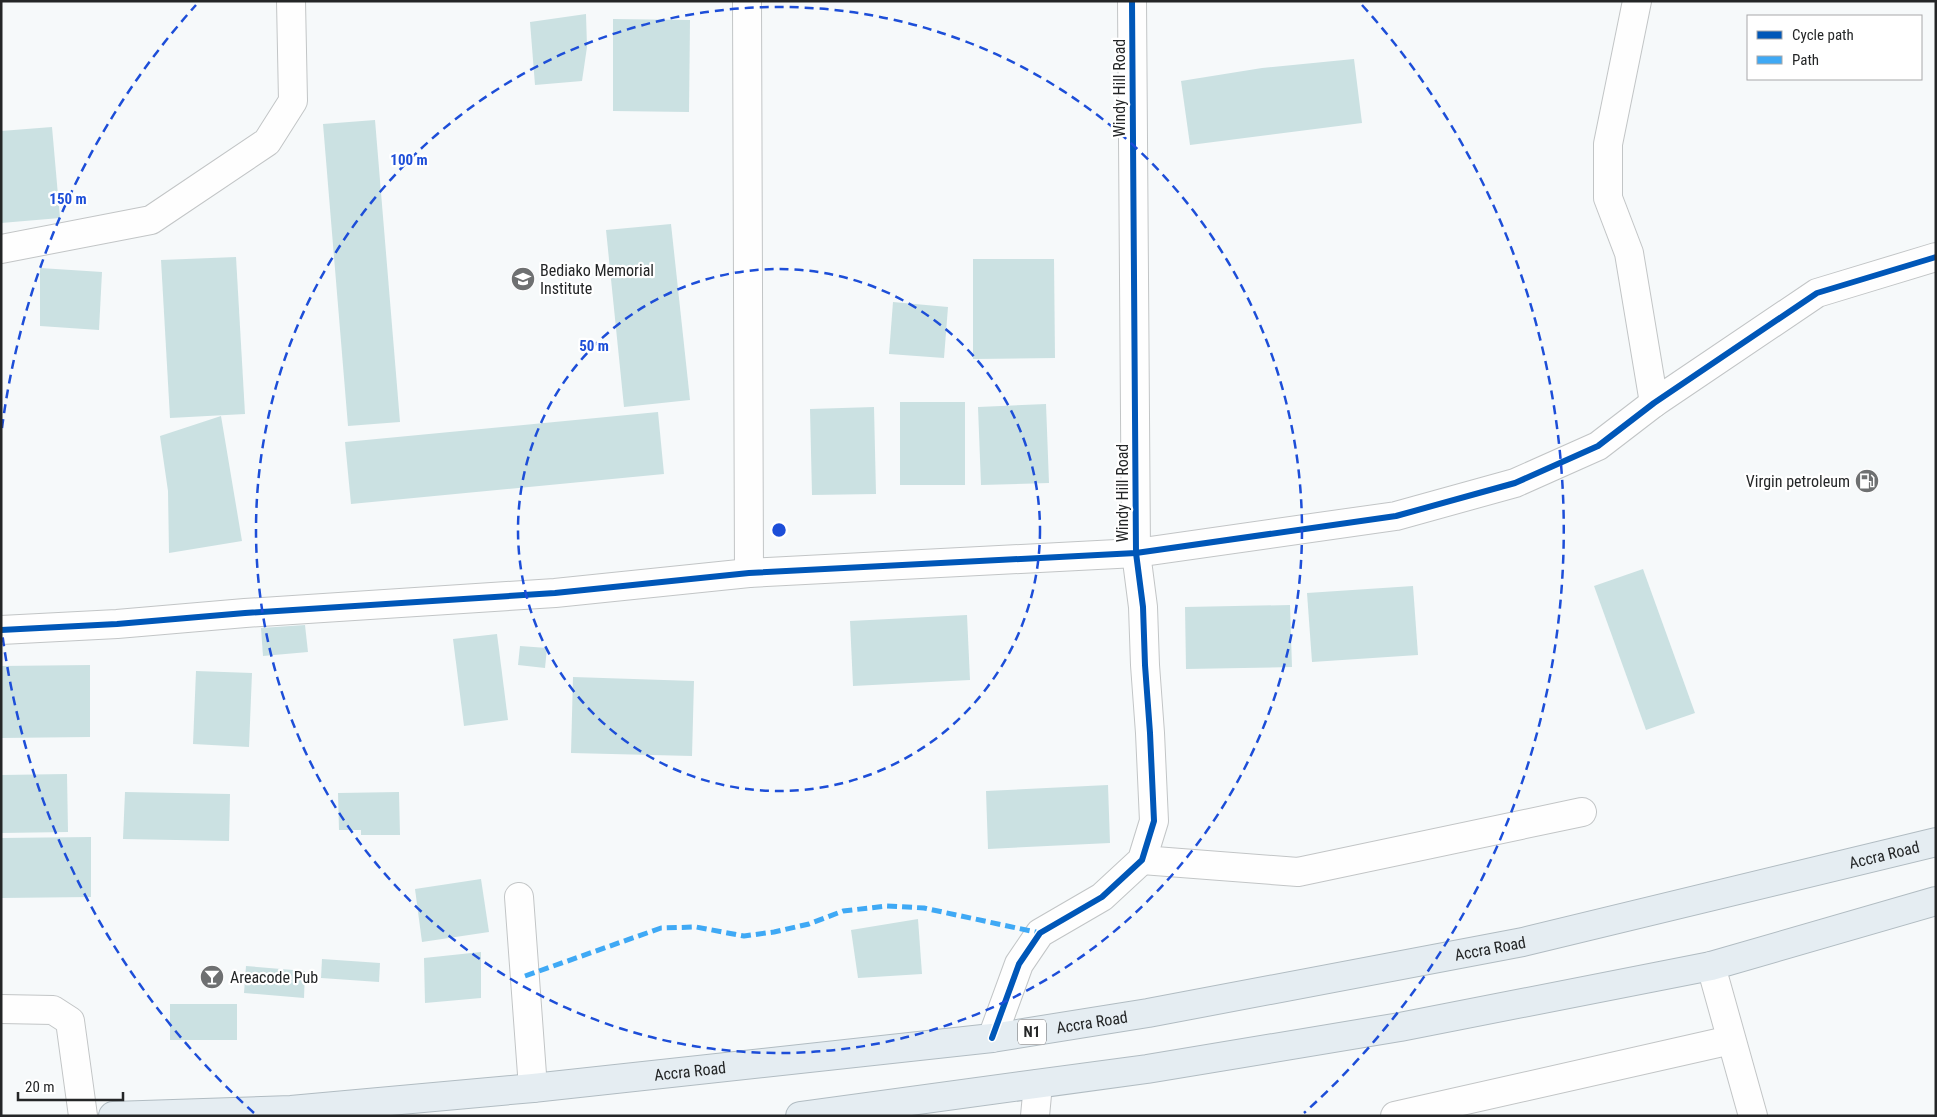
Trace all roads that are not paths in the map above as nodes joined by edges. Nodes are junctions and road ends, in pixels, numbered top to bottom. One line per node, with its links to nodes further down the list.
1 (291, 1): 5 (street)
2 (747, 1): 9 (street)
3 (1132, 1): 8 (street, Windy Hill Road)
4 (1638, 1): 7 (street)
5 (1, 249)
6 (1936, 257): 7 (street)
7 (1654, 403): 8 (street)
8 (1136, 553): 9 (street); 13 (street, Windy Hill Road)
9 (749, 573): 10 (street)
10 (1, 630)
11 (1582, 812): 13 (street)
12 (1936, 842): 18 (highway, Accra Road / N1)
13 (1142, 860): 18 (street)
14 (519, 897): 21 (street)
15 (1936, 901): 16 (highway)
16 (1711, 966): 19 (street); 20 (highway)
17 (1, 1009): 22 (street)
18 (992, 1038): 21 (highway, Accra Road / N1)
19 (1731, 1040): 26 (street); 27 (street)
20 (1038, 1084): 24 (highway); 25 (street)
21 (533, 1088): 23 (highway, Accra Road / N1)
22 (83, 1116)
23 (113, 1116)
24 (800, 1116)
25 (1036, 1116)
26 (1395, 1116)
27 (1753, 1116)

